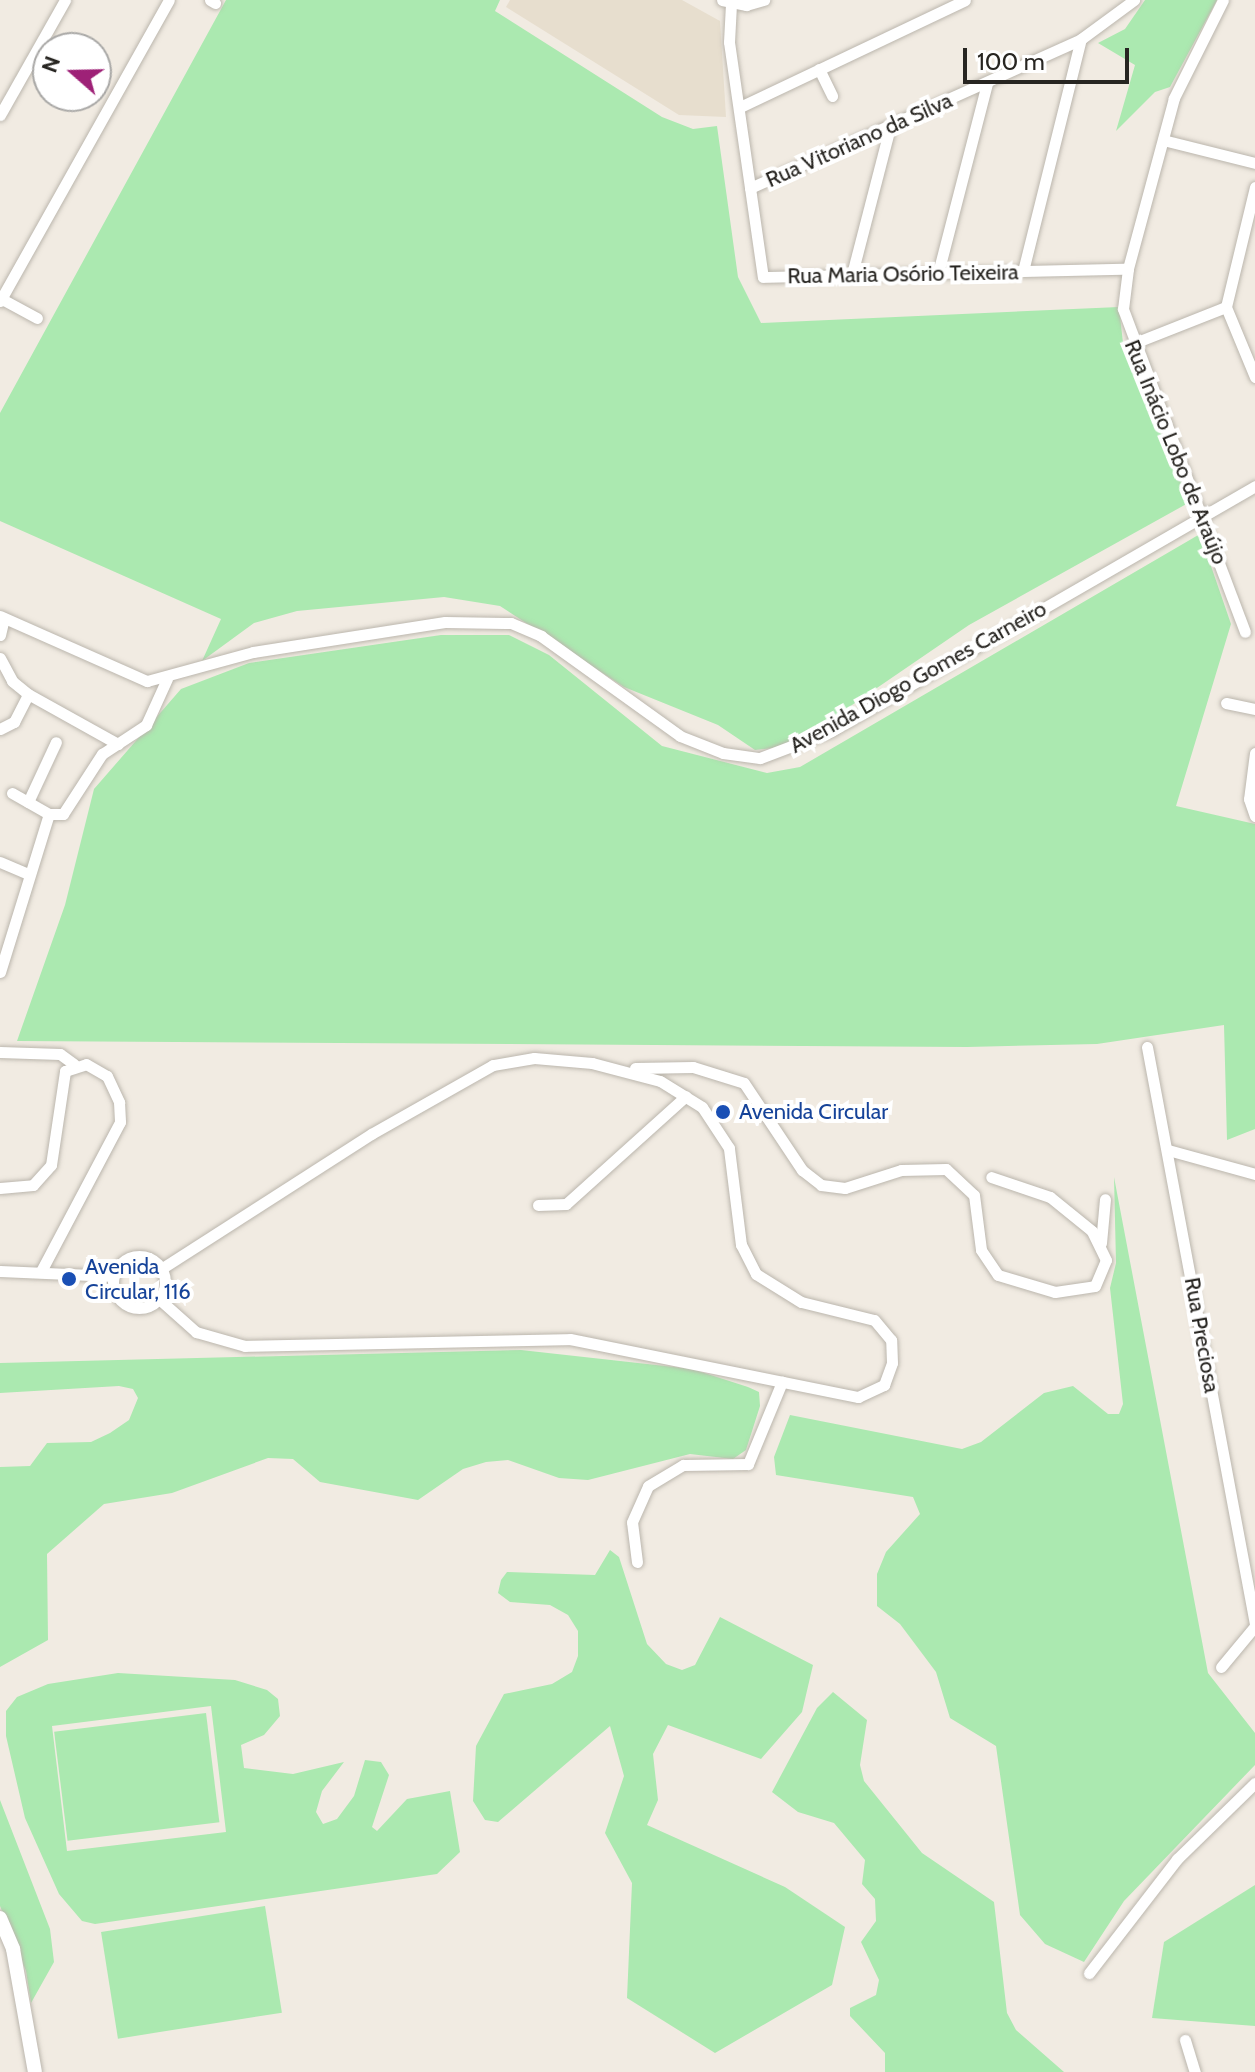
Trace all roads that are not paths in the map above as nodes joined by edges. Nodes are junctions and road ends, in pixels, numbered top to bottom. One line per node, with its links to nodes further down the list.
1 (65, 0): 13 (street)
2 (169, 0): 23 (street)
3 (764, 0): 7 (street)
4 (965, 0): 9 (street)
5 (1134, 0): 8 (street, Rua Vitoriano da Silva)
6 (1223, 0): 15 (street, Rua Inácio Lobo de Araújo)
7 (727, 2): 12 (street, Rua Maria Osório Teixeira)
8 (1081, 39): 10 (street, Rua Vitoriano da Silva); 20 (street)
9 (819, 69): 11 (street); 12 (street)
10 (987, 83): 14 (street, Rua Vitoriano da Silva); 21 (street)
11 (832, 96)
12 (740, 107): 18 (street, Rua Maria Osório Teixeira)
13 (0, 115)
14 (890, 127): 18 (street, Rua Vitoriano da Silva); 22 (street)
15 (1163, 140): 16 (street); 19 (street, Rua Inácio Lobo de Araújo)
16 (1255, 163)
17 (1255, 187): 24 (street)
18 (750, 188): 22 (street, Rua Maria Osório Teixeira)
19 (1128, 269): 20 (street, Rua Maria Osório Teixeira); 26 (street, Rua Inácio Lobo de Araújo)
20 (1023, 271): 21 (street, Rua Maria Osório Teixeira)
21 (938, 273): 22 (street, Rua Maria Osório Teixeira)
22 (852, 274)
23 (0, 299): 25 (street)
24 (1226, 307): 26 (street); 27 (street)
25 (37, 318)
26 (1132, 344): 29 (street, Rua Inácio Lobo de Araújo)
27 (1254, 372)
28 (1255, 486): 29 (street, Avenida Diogo Gomes Carneiro)
29 (1204, 518): 31 (street, Rua Inácio Lobo de Araújo); 34 (street, Avenida Diogo Gomes Carneiro)
30 (2, 617): 32 (street); 34 (street, Avenida Diogo Gomes Carneiro)
31 (1245, 632)
32 (0, 635)
33 (0, 658): 35 (street)
34 (167, 679): 40 (street)
35 (28, 694): 38 (street); 40 (street)
36 (1226, 703): 37 (street)
37 (1255, 709)
38 (0, 729)
39 (56, 742): 43 (street)
40 (118, 744): 44 (street)
41 (1255, 753): 45 (street)
42 (12, 793): 43 (street)
43 (28, 802): 44 (street)
44 (49, 814): 47 (street)
45 (1255, 816)
46 (0, 862): 47 (street)
47 (28, 874): 48 (street)
48 (6, 933): 49 (street)
49 (0, 972)
50 (1147, 1047): 55 (street, Rua Preciosa)
51 (0, 1052): 52 (street)
52 (74, 1064): 58 (street); 64 (street)
53 (627, 1068): 54 (street); 61 (street); 62 (street)
54 (686, 1096): 60 (street); 67 (street)
55 (1168, 1150): 56 (street); 69 (street, Rua Preciosa)
56 (1255, 1174)
57 (991, 1177): 61 (street)
58 (0, 1188)
59 (1105, 1199): 61 (street)
60 (538, 1205)
61 (1101, 1243)
62 (161, 1269): 65 (street); 66 (street)
63 (0, 1271): 64 (street)
64 (41, 1271): 65 (street)
65 (114, 1276): 66 (street)
66 (159, 1299): 67 (street)
67 (782, 1382): 68 (street)
68 (637, 1562)
69 (1255, 1625): 70 (street)
70 (1221, 1667)
71 (1255, 1783): 73 (street)
72 (0, 1918): 75 (main road)
73 (1089, 1973)
74 (1185, 2040): 76 (street)
75 (35, 2072)
76 (1195, 2072)

